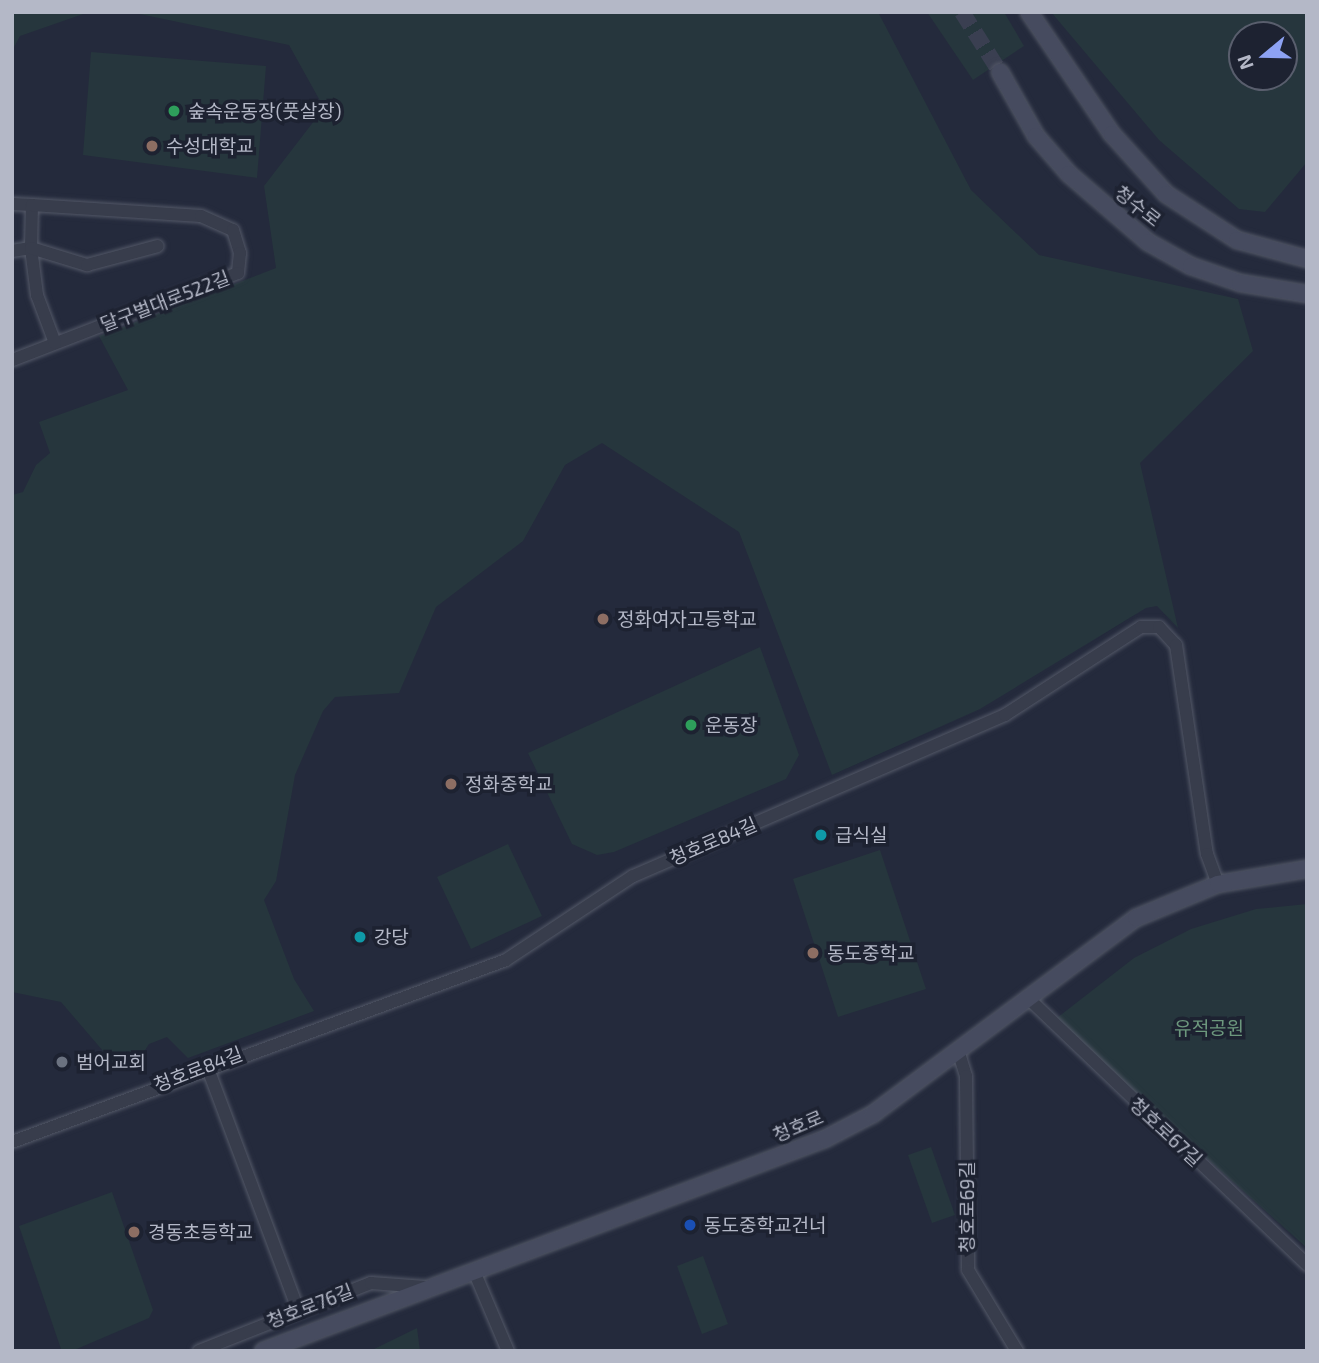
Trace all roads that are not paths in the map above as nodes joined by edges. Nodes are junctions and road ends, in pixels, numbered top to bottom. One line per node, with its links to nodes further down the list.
1 (1029, 12): 8 (main road, 청수로)
2 (1000, 72): 9 (main road, 청수로)
3 (12, 204): 4 (street, 달구벌대로522길)
4 (32, 205): 6 (street); 10 (street, 달구벌대로522길)
5 (158, 246): 6 (street)
6 (31, 248): 7 (street); 10 (street)
7 (12, 251)
8 (1307, 259)
9 (1307, 294)
10 (55, 344): 11 (street, 달구벌대로522길)
11 (12, 360)
12 (1307, 869): 13 (main road, 청호로)
13 (1218, 884): 14 (main road, 청호로); 16 (street, 청호로84길)
14 (1027, 997): 15 (main road, 청호로); 18 (street, 청호로67길)
15 (958, 1050): 19 (main road, 청호로); 25 (street, 청호로69길)
16 (206, 1066): 17 (street, 청호로84길); 21 (street)
17 (12, 1142)
18 (1307, 1265)
19 (474, 1271): 20 (main road, 청호로); 24 (street)
20 (425, 1287): 21 (street, 청호로76길); 23 (main road, 청호로)
21 (298, 1310): 22 (street, 청호로76길)
22 (199, 1351)
23 (263, 1351)
24 (508, 1351)
25 (1017, 1351)

